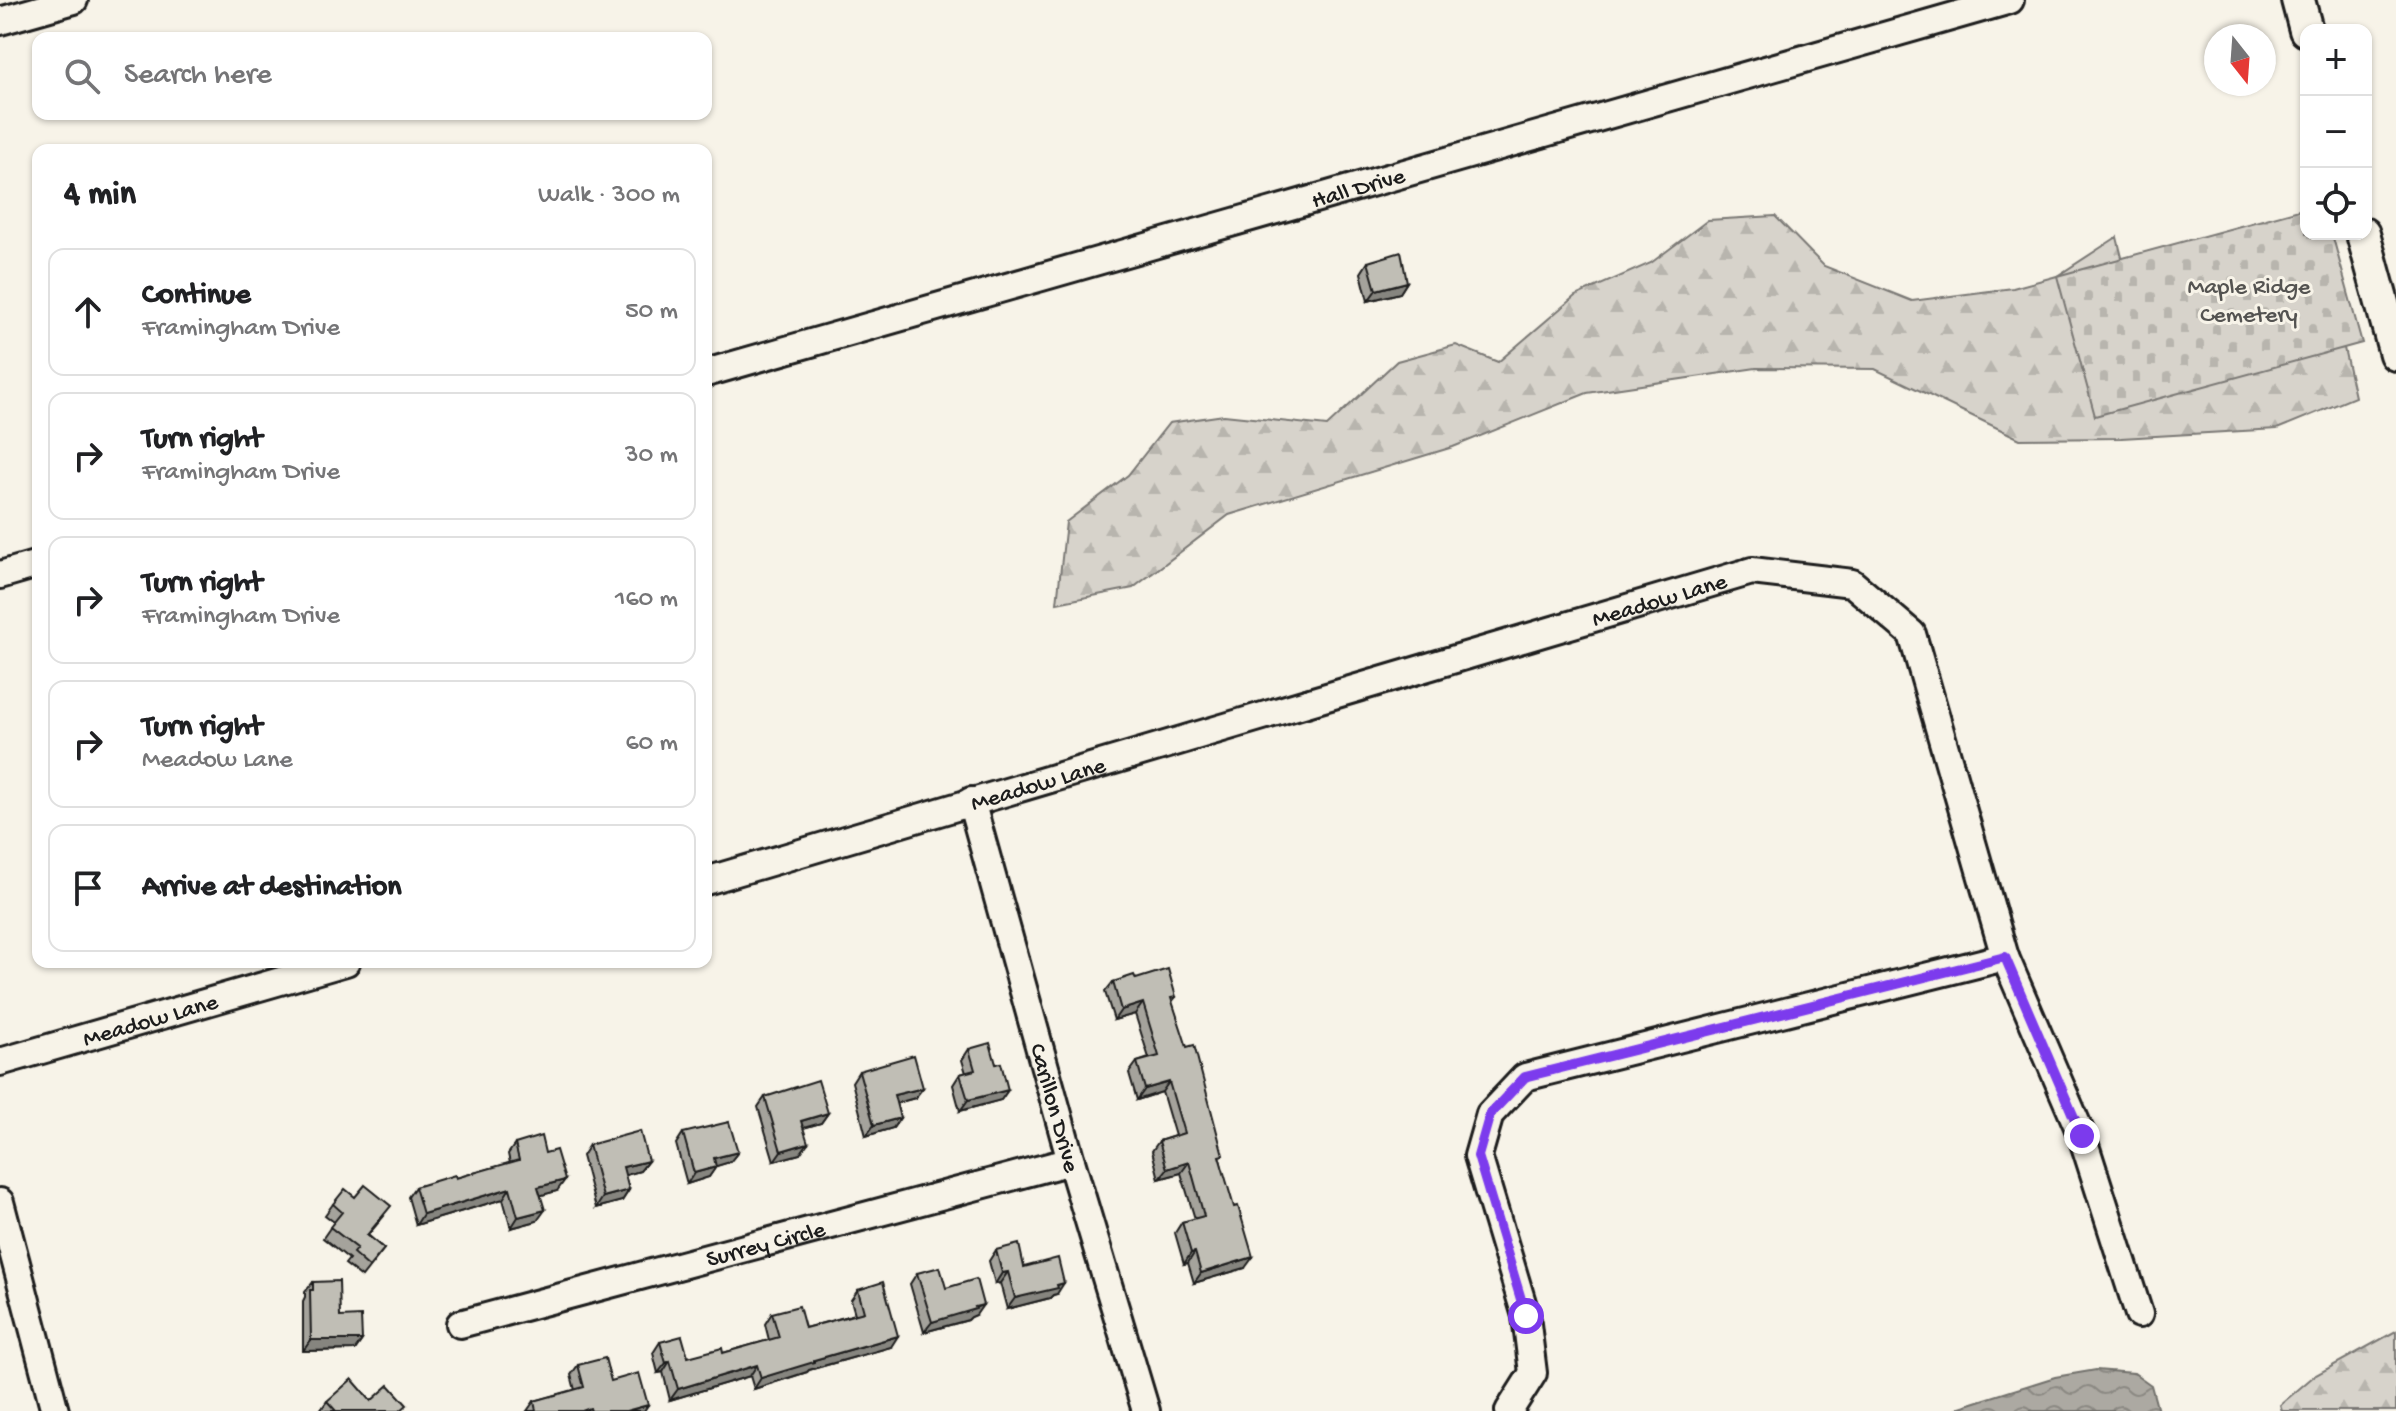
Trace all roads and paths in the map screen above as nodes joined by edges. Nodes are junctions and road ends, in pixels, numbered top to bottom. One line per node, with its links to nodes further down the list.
1 (74, 0): 4 (street)
2 (2010, 0): 8 (street, Hall Drive)
3 (2298, 0): 5 (main road)
4 (0, 21)
5 (2304, 24)
6 (2365, 240): 7 (main road)
7 (2396, 354)
8 (712, 371)
9 (32, 566): 10 (street)
10 (0, 575)
11 (971, 801): 12 (street, Meadow Lane); 13 (street, Meadow Lane); 16 (street, Carillon Drive)
12 (712, 879)
13 (2005, 957): 18 (street, Meadow Lane); 22 (street)
14 (325, 968): 15 (street, Meadow Lane)
15 (0, 1062)
16 (1071, 1161): 19 (street, Surrey Circle); 21 (street, Carillon Drive)
17 (0, 1202): 20 (street)
18 (2139, 1314)
19 (460, 1324)
20 (55, 1411)
21 (1146, 1411)
22 (1509, 1411)

